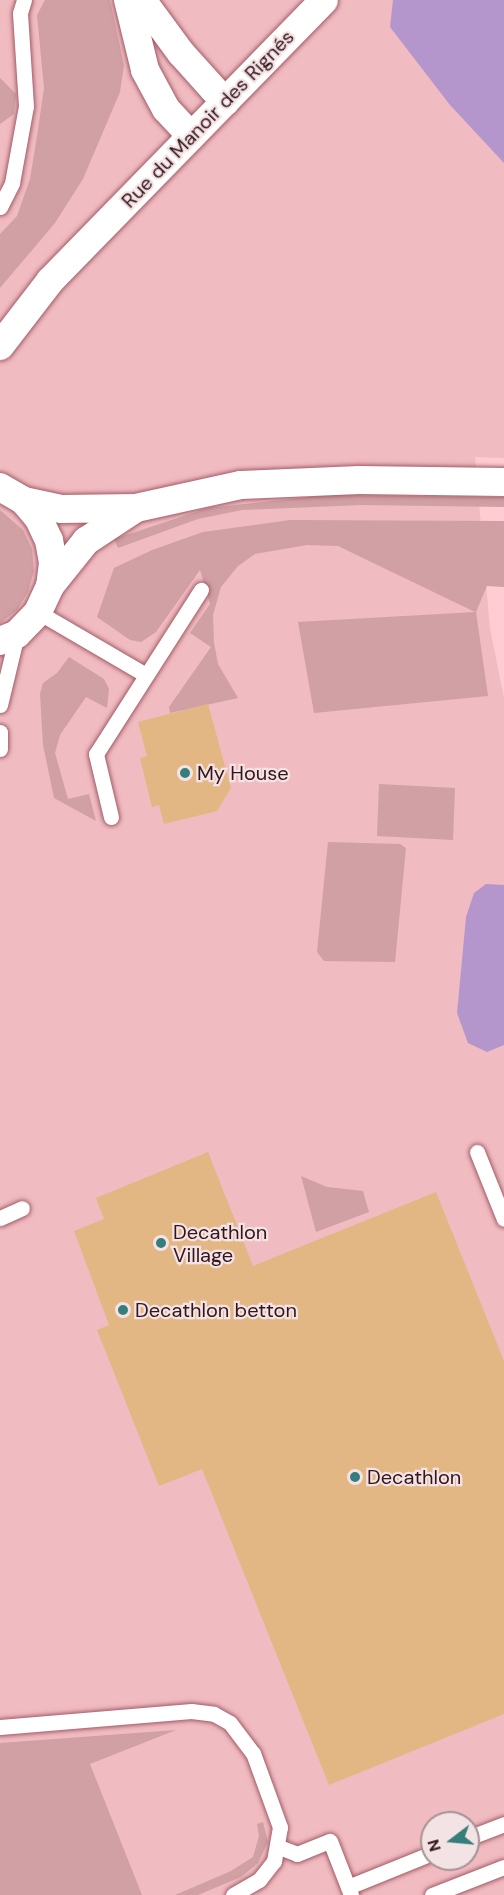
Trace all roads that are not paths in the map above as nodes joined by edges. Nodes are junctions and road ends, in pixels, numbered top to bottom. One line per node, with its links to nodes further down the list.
1 (24, 0): 7 (lane)
2 (128, 0): 6 (street)
3 (142, 0): 5 (street)
4 (324, 0): 5 (street, Rue du Manoir des Rignés)
5 (225, 102): 6 (street, Rue du Manoir des Rignés)
6 (191, 136): 8 (street, Rue du Manoir des Rignés)
7 (0, 207)
8 (0, 346)
9 (504, 482): 11 (street)
10 (12, 494): 11 (street); 12 (street)
11 (136, 508): 12 (street)
12 (50, 586): 14 (street)
13 (201, 590): 16 (lane)
14 (38, 612): 15 (street); 16 (lane)
15 (8, 637): 17 (lane)
16 (144, 674): 20 (lane)
17 (0, 705)
18 (0, 732): 19 (lane)
19 (0, 749)
20 (111, 817)
21 (477, 1152): 22 (lane)
22 (498, 1186): 25 (lane)
23 (22, 1208): 24 (lane)
24 (0, 1218)
25 (504, 1219)
26 (0, 1727): 29 (lane)
27 (504, 1824): 28 (lane)
28 (480, 1833)
29 (279, 1847): 32 (lane); 33 (lane)
30 (420, 1858): 32 (lane)
31 (504, 1867): 34 (lane)
32 (349, 1891)
33 (233, 1895)
34 (432, 1895)

